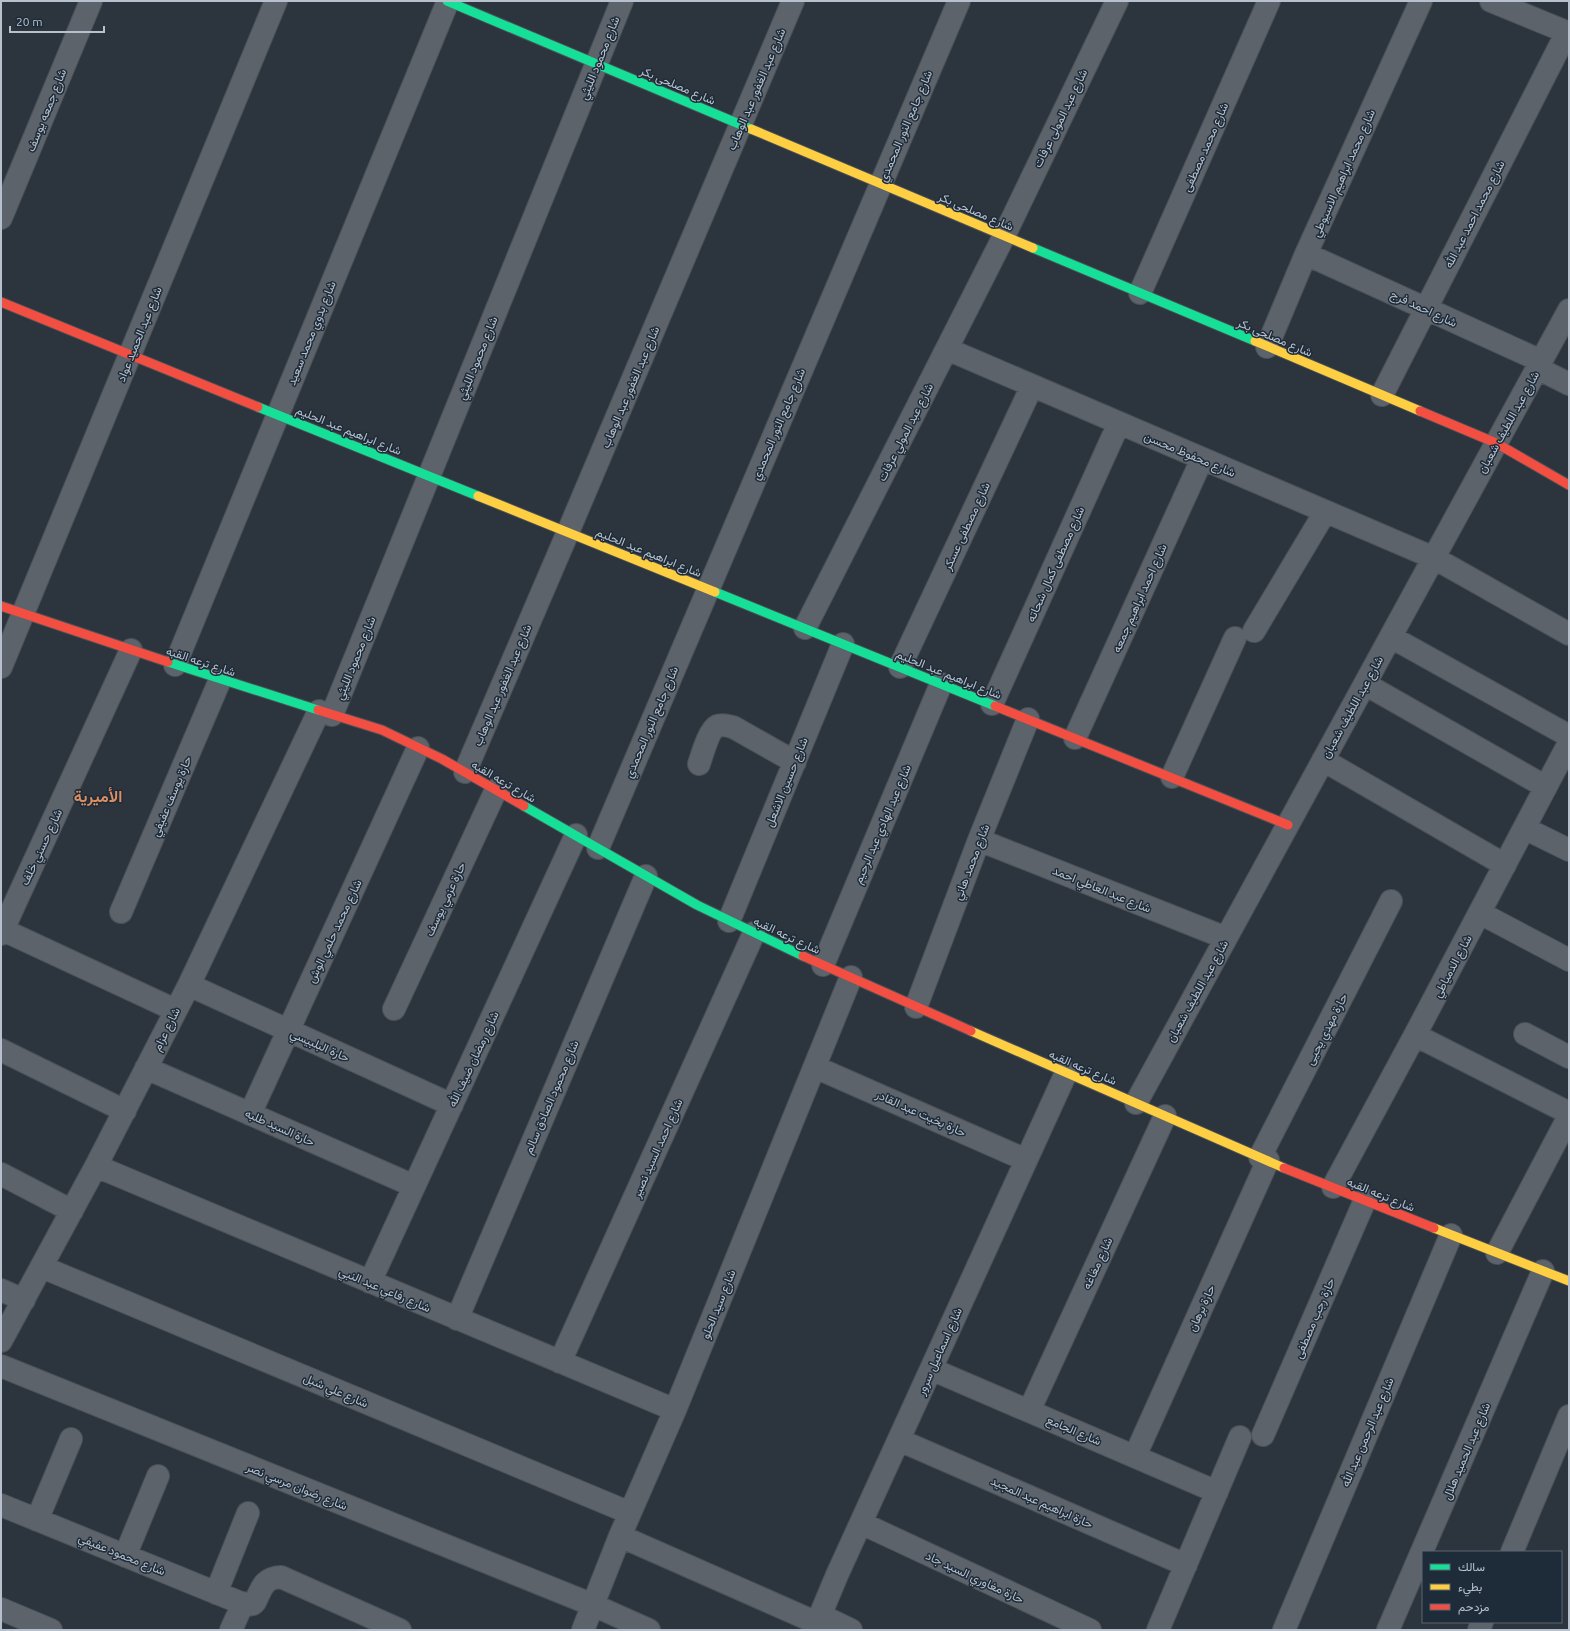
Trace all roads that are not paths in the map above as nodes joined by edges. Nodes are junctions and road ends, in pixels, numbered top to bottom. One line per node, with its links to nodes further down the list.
1 (91, 1): 15 (street, شارع جمعه يوسف)
2 (276, 1): 24 (street, شارع عبد الحميد عواد)
3 (448, 1): 12 (street, شارع مصلحى بكر); 29 (street, شارع بدوي محمد سعيد)
4 (622, 1): 12 (street, شارع محمود الليثي)
5 (793, 1): 13 (street, شارع عبد الغفور عبد الوهاب)
6 (959, 1): 14 (street, شارع جامع النور المحمدي)
7 (1117, 1): 16 (street, شارع عبد المولى عرفات)
8 (1269, 1): 18 (street, شارع محمد مصطفى)
9 (1421, 1): 17 (street, شارع محمد ابراهيم الاسيوطي)
10 (1491, 1): 11 (street)
11 (1568, 33): 20 (street, شارع محمد احمد عبد الله)
12 (597, 64): 13 (street, شارع مصلحى بكر); 33 (street, شارع محمود الليثي)
13 (741, 124): 14 (street, شارع مصلحى بكر); 36 (street, شارع عبد الغفور عبد الوهاب)
14 (881, 184): 16 (street, شارع مصلحى بكر); 38 (street, شارع جامع النور المحمدي)
15 (1, 218)
16 (1004, 236): 18 (street, شارع مصلحى بكر); 23 (street, شارع عبد المولي عرفات)
17 (1306, 254): 20 (street, شارع احمد فرج); 22 (street, شارع محمد ابراهيم الاسيوطي)
18 (1140, 293): 22 (street, شارع مصلحى بكر)
19 (1, 302): 24 (street, شارع ابراهيم عبد الحليم)
20 (1425, 309): 25 (street, شارع احمد فرج); 28 (street, شارع محمد احمد عبد الله)
21 (1569, 310): 25 (street, شارع عبد اللطيف شعبان)
22 (1267, 347): 28 (street, شارع مصلحى بكر)
23 (947, 350): 27 (street, شارع محفوظ محسن); 41 (street, شارع عبد المولي عرفات)
24 (130, 354): 29 (street, شارع ابراهيم عبد الحليم); 40 (street, شارع عبد الحميد عواد)
25 (1539, 365): 26 (street, شارع احمد فرج); 31 (street, شارع عبد اللطيف شعبان)
26 (1569, 384)
27 (1032, 386): 30 (street, شارع محفوظ محسن); 48 (street, شارع مصطفى عسكر)
28 (1382, 395): 31 (street, شارع مصلحى بكر)
29 (278, 414): 33 (street, شارع ابراهيم عبد الحليم); 46 (street, شارع بدوي محمد سعيد)
30 (1119, 423): 32 (street, شارع محفوظ محسن); 52 (street, شارع مصطفى كمال شحاته)
31 (1496, 443): 34 (street, شارع مصلحى بكر); 37 (street, شارع عبد اللطيف شعبان)
32 (1202, 459): 35 (street, شارع محفوظ محسن); 56 (street, شارع احمد ابراهيم جمعه)
33 (429, 476): 36 (street, شارع ابراهيم عبد الحليم); 53 (street, شارع محمود الليثي)
34 (1569, 484)
35 (1326, 512): 37 (street, شارع محفوظ محسن); 63 (street)
36 (568, 532): 38 (street, شارع ابراهيم عبد الحليم); 62 (street, شارع عبد الغفور عبد الوهاب)
37 (1434, 558): 42 (street, شارع محفوظ محسن); 43 (street, شارع عبد اللطيف شعبان)
38 (708, 589): 41 (street, شارع ابراهيم عبد الحليم); 70 (street, شارع جامع النور المحمدي)
39 (1, 606): 40 (street, شارع ترعه القبه)
40 (23, 614): 45 (street, شارع ترعه القبه); 47 (street, شارع عبد الحميد عواد)
41 (805, 628): 44 (street, شارع ابراهيم عبد الحليم)
42 (1569, 634)
43 (1390, 637): 51 (street, شارع عبد اللطيف شعبان); 55 (street)
44 (844, 644): 48 (street, شارع ابراهيم عبد الحليم); 60 (street, شارع حسين الاشعل)
45 (131, 650): 46 (street, شارع ترعه القبه); 78 (street, شارع حسني خلف)
46 (175, 665): 49 (street, شارع ترعه القبه)
47 (1, 667)
48 (900, 667): 50 (street, شارع ابراهيم عبد الحليم)
49 (220, 680): 53 (street, شارع ترعه القبه); 75 (street, حارة يوسف عفيفي)
50 (941, 684): 52 (street, شارع ابراهيم عبد الحليم); 82 (street, شارع عبد الهادي عبد الرحيم)
51 (1365, 684): 59 (street, شارع عبد اللطيف شعبان); 64 (street)
52 (992, 704): 54 (street, شارع ابراهيم عبد الحليم)
53 (325, 713): 58 (street, شارع ترعه القبه); 84 (street, شارع عزام)
54 (1028, 719): 56 (street, شارع ابراهيم عبد الحليم); 69 (street, شارع محمد هاني)
55 (1569, 736)
56 (1075, 738): 63 (street, شارع ابراهيم عبد الحليم)
57 (1569, 743): 64 (street, شارع الدمياطي)
58 (418, 748): 62 (street, شارع ترعه القبه); 88 (street, شارع محمد حلمي الوش)
59 (1323, 760): 66 (street, شارع عبد اللطيف شعبان); 72 (street)
60 (795, 762): 61 (street); 77 (street, شارع حسين الاشعل)
61 (698, 764)
62 (465, 772): 65 (street, شارع ترعه القبه)
63 (1172, 777): 66 (street, شارع ابراهيم عبد الحليم)
64 (1546, 787): 67 (street, شارع الدمياطي)
65 (496, 790): 68 (street, شارع ترعه القبه); 86 (street, حارة عزمي يوسف)
66 (1288, 824): 80 (street, شارع عبد اللطيف شعبان)
67 (1524, 828): 71 (street); 72 (street, شارع الدمياطي)
68 (576, 835): 70 (street, شارع ترعه القبه); 97 (street, شارع رمضان ضيف الله)
69 (979, 840): 80 (street, شارع عبد العاطي احمد); 85 (street, شارع محمد هاني)
70 (598, 848): 73 (street, شارع ترعه القبه)
71 (1569, 850)
72 (1505, 865): 76 (street, شارع الدمياطي)
73 (646, 876): 77 (street, شارع ترعه القبه); 118 (street, شارع محمود الصادق سالم)
74 (1391, 901): 102 (street, حارة مهدي يحيى)
75 (121, 912)
76 (1480, 913): 81 (street); 90 (street, شارع الدمياطي)
77 (730, 921): 79 (street, شارع ترعه القبه)
78 (2, 932): 87 (street)
79 (754, 933): 82 (street, شارع ترعه القبه); 120 (street, شارع احمد السيد نصير)
80 (1226, 938): 96 (street, شارع عبد اللطيف شعبان)
81 (1569, 960)
82 (823, 965): 83 (street, شارع ترعه القبه)
83 (851, 978): 85 (street, شارع ترعه القبه); 93 (street, شارع سيد الحلو)
84 (189, 985): 87 (street, شارع عزام); 88 (street, حارة البلبيسي)
85 (916, 1006): 95 (street, شارع ترعه القبه)
86 (394, 1009)
87 (175, 1010): 94 (street, شارع عزام)
88 (288, 1030): 97 (street, حارة البلبيسي); 99 (street, شارع محمد حلمي الوش)
89 (1525, 1034): 92 (street)
90 (1415, 1035): 100 (street); 107 (street, شارع الدمياطي)
91 (1, 1050): 98 (street)
92 (1569, 1057)
93 (815, 1067): 103 (street, حارة بخيت عبد القادر); 123 (street, شارع سيد الحلو)
94 (146, 1068): 98 (street, شارع عزام); 99 (street, حارة السيد طلبه)
95 (1066, 1073): 96 (street, شارع ترعه القبه); 103 (street, شارع اسماعيل سرور)
96 (1136, 1103): 101 (street, شارع ترعه القبه)
97 (452, 1104): 106 (street, شارع رمضان ضيف الله)
98 (125, 1111): 104 (street, شارع عزام)
99 (250, 1114): 106 (street, حارة السيد طلبه)
100 (1569, 1114): 111 (street)
101 (1165, 1116): 102 (street, شارع ترعه القبه); 124 (street, شارع مغاغه)
102 (1264, 1158): 107 (street, شارع ترعه القبه); 130 (street, حارة برهان)
103 (1026, 1160): 122 (street, شارع اسماعيل سرور)
104 (96, 1166): 109 (street, شارع عزام); 115 (street, شارع رفاعي عبد النبي)
105 (1, 1174): 109 (street)
106 (414, 1186): 115 (street, شارع رمضان ضيف الله)
107 (1333, 1188): 108 (street, شارع ترعه القبه)
108 (1365, 1200): 110 (street, شارع ترعه القبه); 126 (street, حارة رجب مصطفى)
109 (72, 1211): 112 (street, شارع عزام)
110 (1451, 1234): 111 (street, شارع ترعه القبه); 157 (street, شارع عبد الرحمن عبد الله)
111 (1497, 1253): 113 (street, شارع ترعه القبه)
112 (42, 1267): 117 (street, شارع عزام); 135 (street, شارع علي شبل)
113 (1544, 1271): 114 (street, شارع ترعه القبه); 139 (street, شارع عبد الحميد هلال)
114 (1569, 1281)
115 (370, 1282): 118 (street, شارع رفاعي عبد النبي)
116 (1, 1290): 117 (street)
117 (24, 1300): 119 (street, شارع عزام)
118 (457, 1318): 120 (street, شارع رفاعي عبد النبي)
119 (1, 1342)
120 (560, 1362): 123 (street, شارع رفاعي عبد النبي)
121 (1, 1366): 146 (street, شارع رضوان مرسي نصر)
122 (931, 1369): 124 (street, شارع الجامع); 129 (street, شارع اسماعيل سرور)
123 (675, 1410): 135 (street, شارع سيد الحلو)
124 (1029, 1411): 130 (street, شارع الجامع)
125 (1569, 1416): 140 (street)
126 (1263, 1435)
127 (1240, 1437): 132 (street)
128 (71, 1439): 136 (street)
129 (899, 1440): 137 (street, شارع اسماعيل سرور); 143 (street, حارة ابراهيم عبد المجيد)
130 (1134, 1456): 132 (street, شارع الجامع)
131 (158, 1476): 142 (street)
132 (1216, 1492): 143 (street)
133 (1, 1505): 136 (street, شارع محمود عفيفي)
134 (248, 1513): 144 (street)
135 (630, 1513): 138 (street, شارع سيد الحلو)
136 (37, 1520): 142 (street, شارع محمود عفيفي)
137 (861, 1523): 148 (street, شارع اسماعيل سرور); 155 (street, حارة مغاوري السيد جاد)
138 (620, 1536): 146 (street, شارع سيد الحلو); 148 (street)
139 (1422, 1551)
140 (1512, 1551)
141 (1422, 1552): 158 (street, شارع عبد الحميد هلال)
142 (125, 1556): 144 (street, شارع محمود عفيفي)
143 (1186, 1565): 156 (street)
144 (216, 1593): 145 (street, شارع محمود عفيفي)
145 (243, 1603): 150 (street); 151 (street)
146 (593, 1605): 152 (street, شارع سيد الحلو); 153 (street, شارع رضوان مرسي نصر)
147 (1, 1609): 149 (street)
148 (817, 1623): 154 (street)
149 (52, 1630)
150 (231, 1630)
151 (400, 1630)
152 (583, 1630)
153 (649, 1630)
154 (851, 1630)
155 (1090, 1630)
156 (1158, 1630)
157 (1284, 1630)
158 (1388, 1630)

